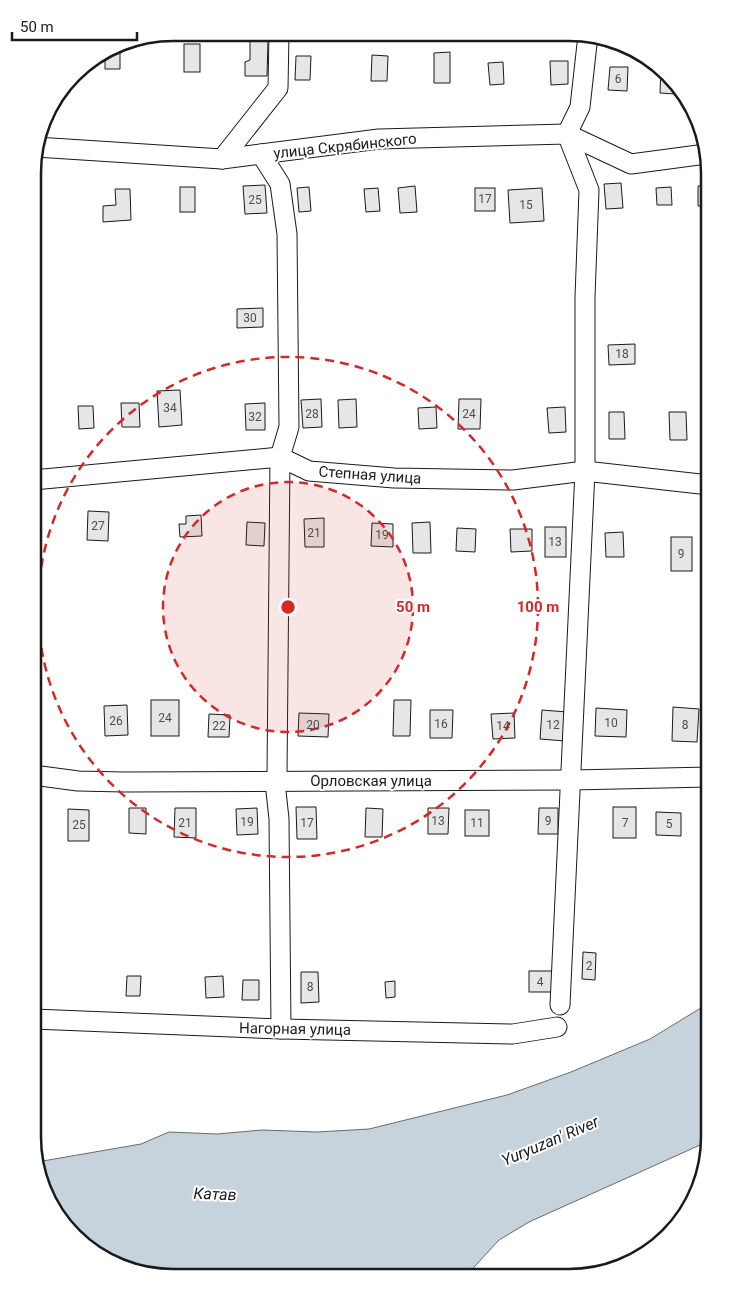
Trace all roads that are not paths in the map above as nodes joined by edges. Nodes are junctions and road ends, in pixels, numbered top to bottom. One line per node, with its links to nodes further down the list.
1 (279, 42): 7 (street)
2 (587, 42): 3 (street)
3 (567, 134): 5 (street, улица Скрябинского); 6 (street, улица Скрябинского); 9 (street)
4 (44, 148): 7 (street, улица Скрябинского)
5 (261, 154): 7 (street, улица Скрябинского); 8 (street)
6 (700, 155)
7 (222, 159)
8 (280, 457): 9 (street, Степная улица); 10 (street); 15 (street)
9 (585, 471): 11 (street, Степная улица); 14 (street)
10 (41, 479)
11 (701, 484)
12 (41, 776): 15 (street, Орловская улица)
13 (700, 777): 14 (street, Орловская улица)
14 (572, 780): 15 (street, Орловская улица); 16 (street)
15 (275, 782): 19 (street)
16 (560, 1005)
17 (41, 1019): 19 (street, Нагорная улица)
18 (557, 1027): 19 (street, Нагорная улица)
19 (281, 1029)

